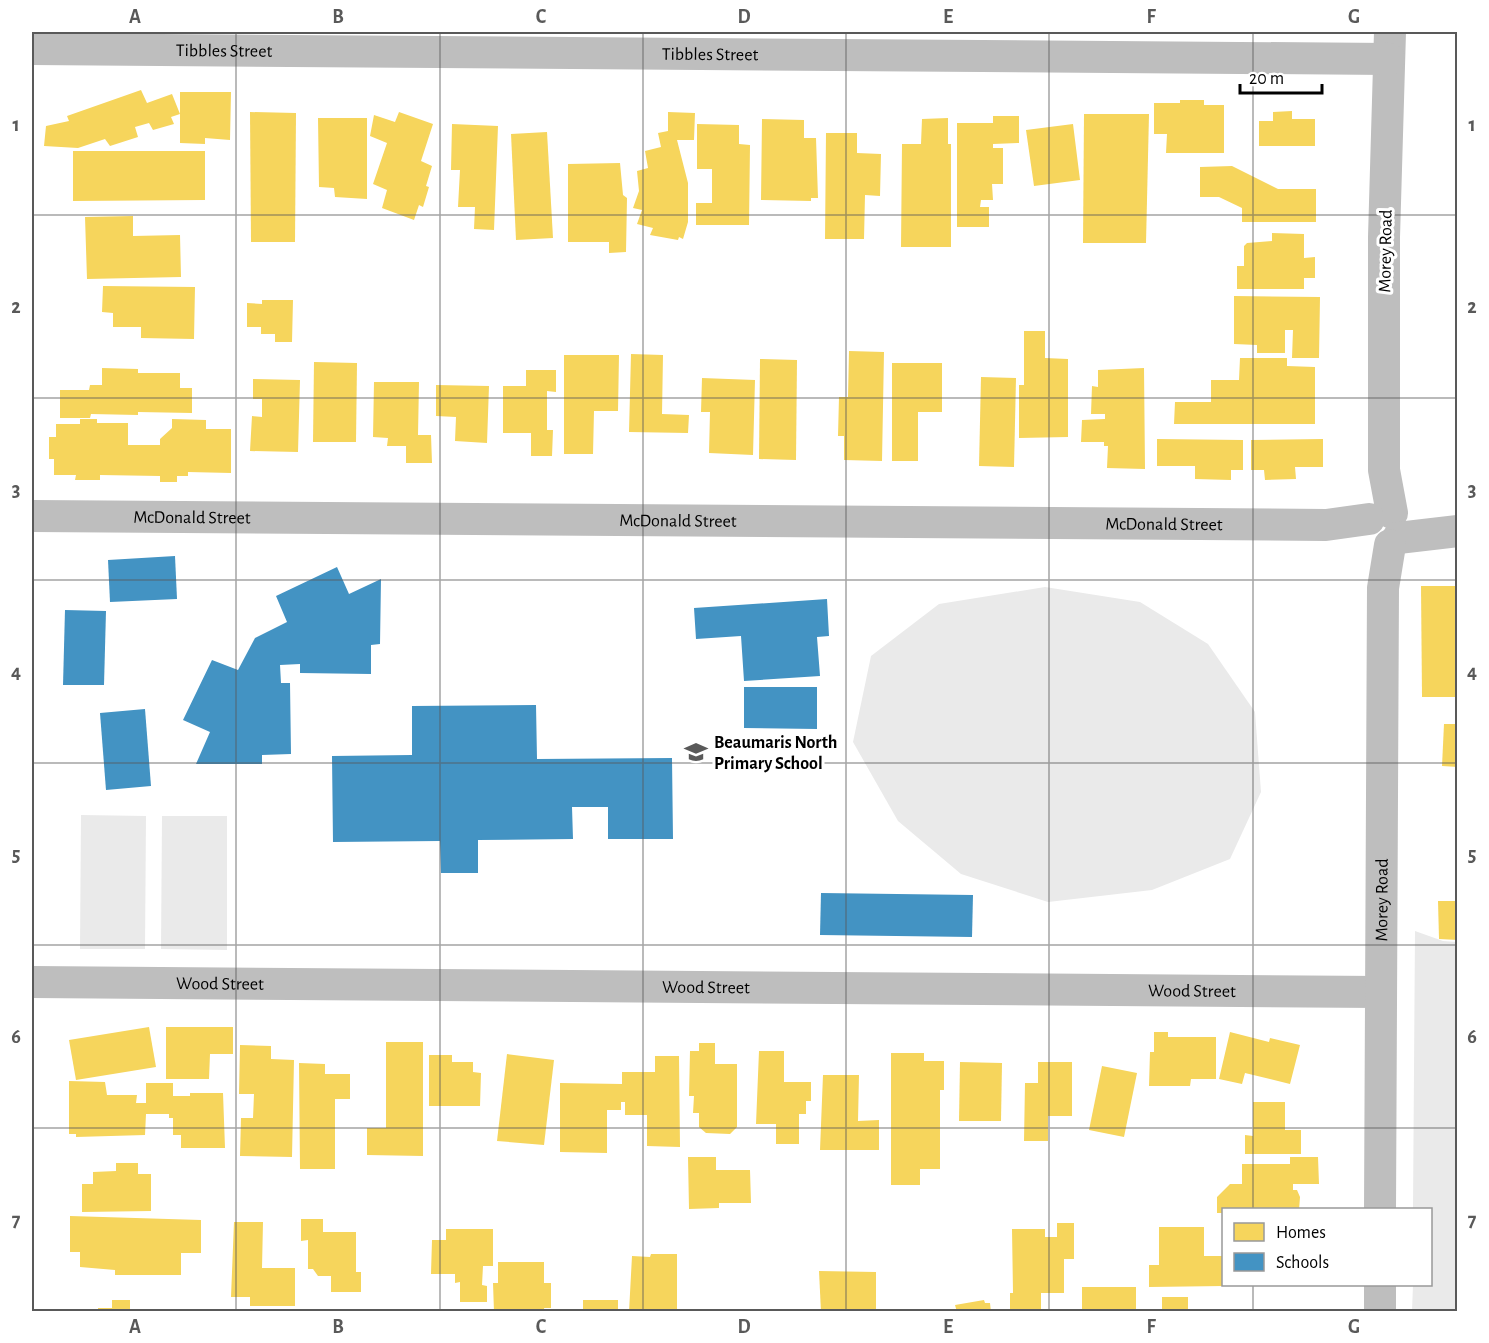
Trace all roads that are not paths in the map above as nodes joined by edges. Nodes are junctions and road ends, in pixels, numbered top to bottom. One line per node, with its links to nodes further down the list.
1 (1389, 45): 2 (street, Tibbles Street); 4 (street, Morey Road)
2 (32, 49)
3 (32, 516): 4 (street, McDonald Street)
4 (1384, 528): 5 (street, McDonald Street); 7 (street, Morey Road)
5 (1454, 531)
6 (32, 982): 7 (street, Wood Street)
7 (1379, 992): 8 (street, Morey Road)
8 (1380, 1208)
9 (1380, 1286): 10 (street)
10 (1380, 1311)

